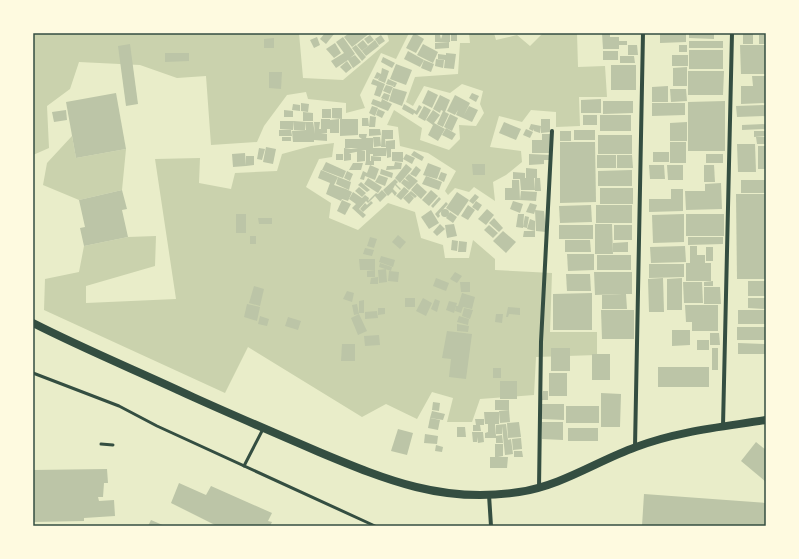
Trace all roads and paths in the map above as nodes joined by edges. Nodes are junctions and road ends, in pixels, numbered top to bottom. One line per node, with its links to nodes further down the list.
1 (643, 33): 11 (street)
2 (732, 33): 7 (street)
3 (552, 131): 13 (street)
4 (33, 323): 8 (main road)
5 (33, 373): 12 (lane)
6 (766, 420): 7 (main road)
7 (723, 426): 11 (main road)
8 (263, 429): 12 (lane); 14 (main road)
9 (101, 444): 10 (lane)
10 (113, 445)
11 (635, 447): 13 (main road)
12 (244, 466): 15 (lane)
13 (539, 488): 14 (main road)
14 (489, 496): 16 (street)
15 (375, 526)
16 (491, 526)

